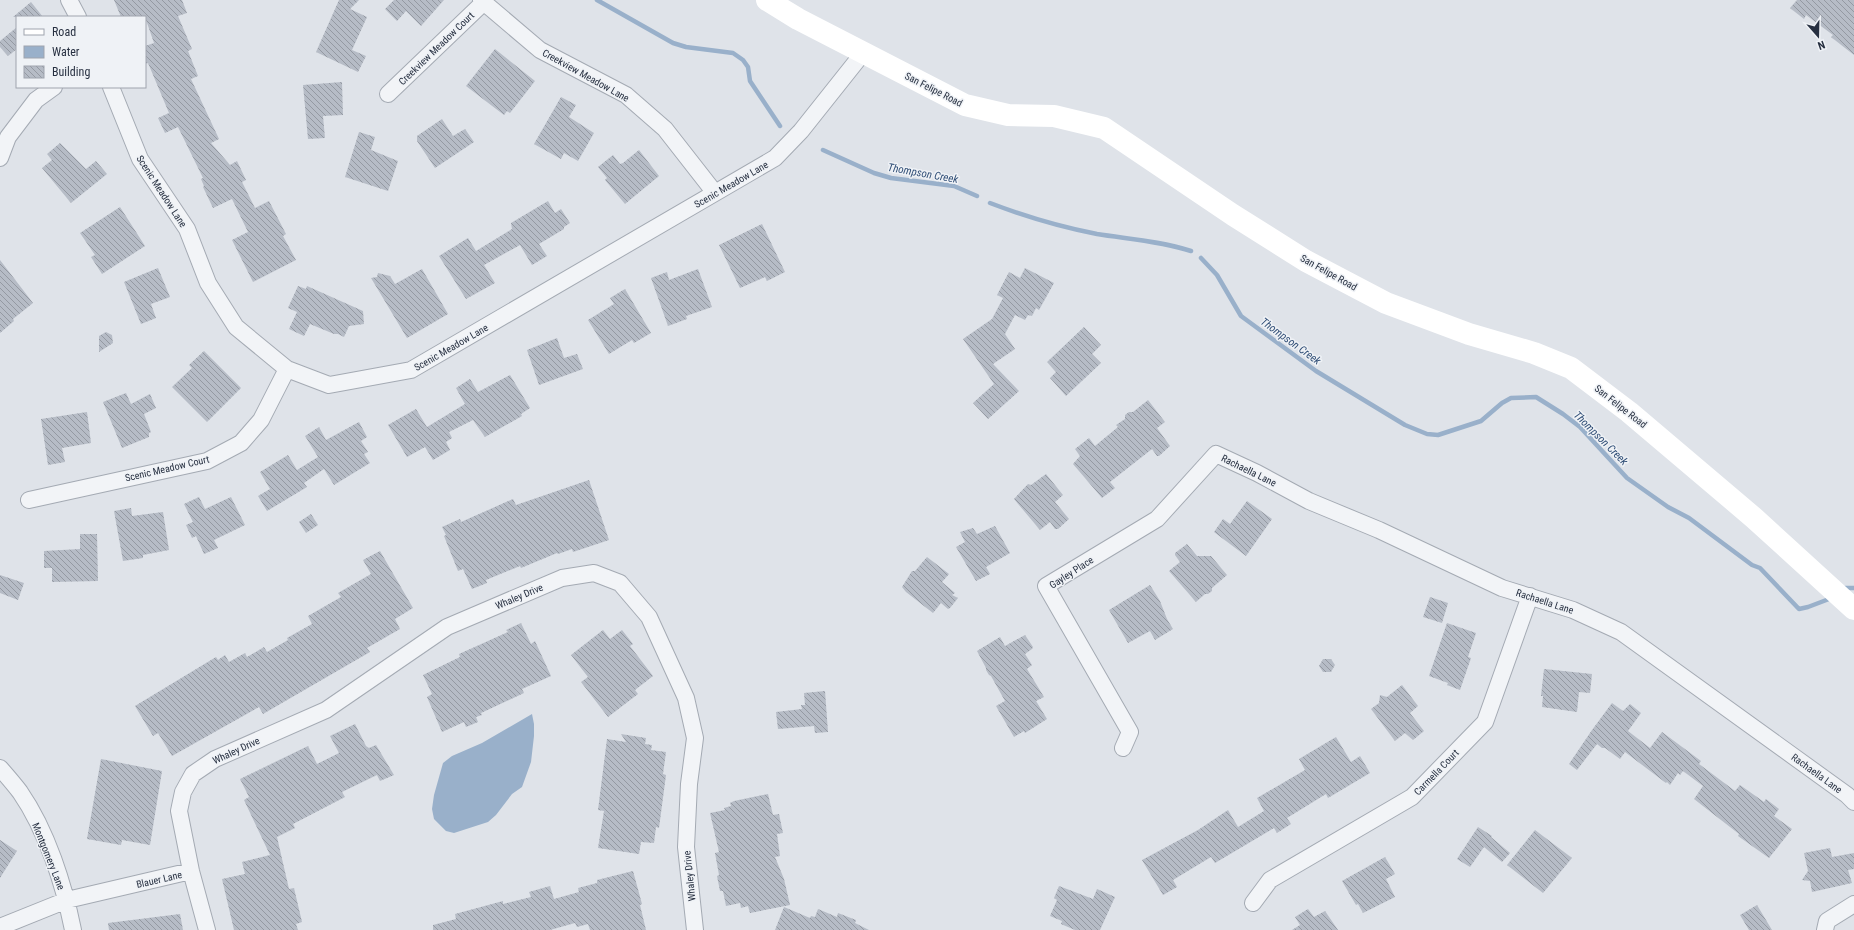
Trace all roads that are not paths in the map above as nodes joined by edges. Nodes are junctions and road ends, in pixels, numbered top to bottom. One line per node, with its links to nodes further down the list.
1 (69, 0): 4 (street)
2 (767, 0): 5 (street, San Felipe Road)
3 (482, 2): 8 (street, Creekview Meadow Court); 10 (street, Creekview Meadow Lane)
4 (77, 16)
5 (863, 53): 10 (street, Scenic Meadow Lane); 15 (street, San Felipe Road)
6 (53, 88): 9 (street)
7 (111, 88): 11 (street, Scenic Meadow Lane)
8 (388, 94)
9 (0, 158)
10 (715, 193): 11 (street, Scenic Meadow Lane)
11 (287, 369): 13 (street, Scenic Meadow Court)
12 (1216, 454): 14 (street, Rachaella Lane); 16 (street, Gayley Place)
13 (29, 500)
14 (1530, 596): 18 (street, Rachaella Lane); 21 (street, Carmella Court)
15 (1854, 609)
16 (1123, 748)
17 (0, 768): 20 (street, Montgomery Lane)
18 (1852, 796)
19 (191, 871): 20 (street, Blauer Lane); 25 (street, Blauer Lane); 26 (street, Whaley Drive)
20 (67, 900): 23 (street, Blauer Lane); 24 (street, Montgomery Lane)
21 (1254, 903)
22 (1854, 904): 27 (street)
23 (0, 927)
24 (73, 930)
25 (207, 930)
26 (695, 930)
27 (1825, 930)

